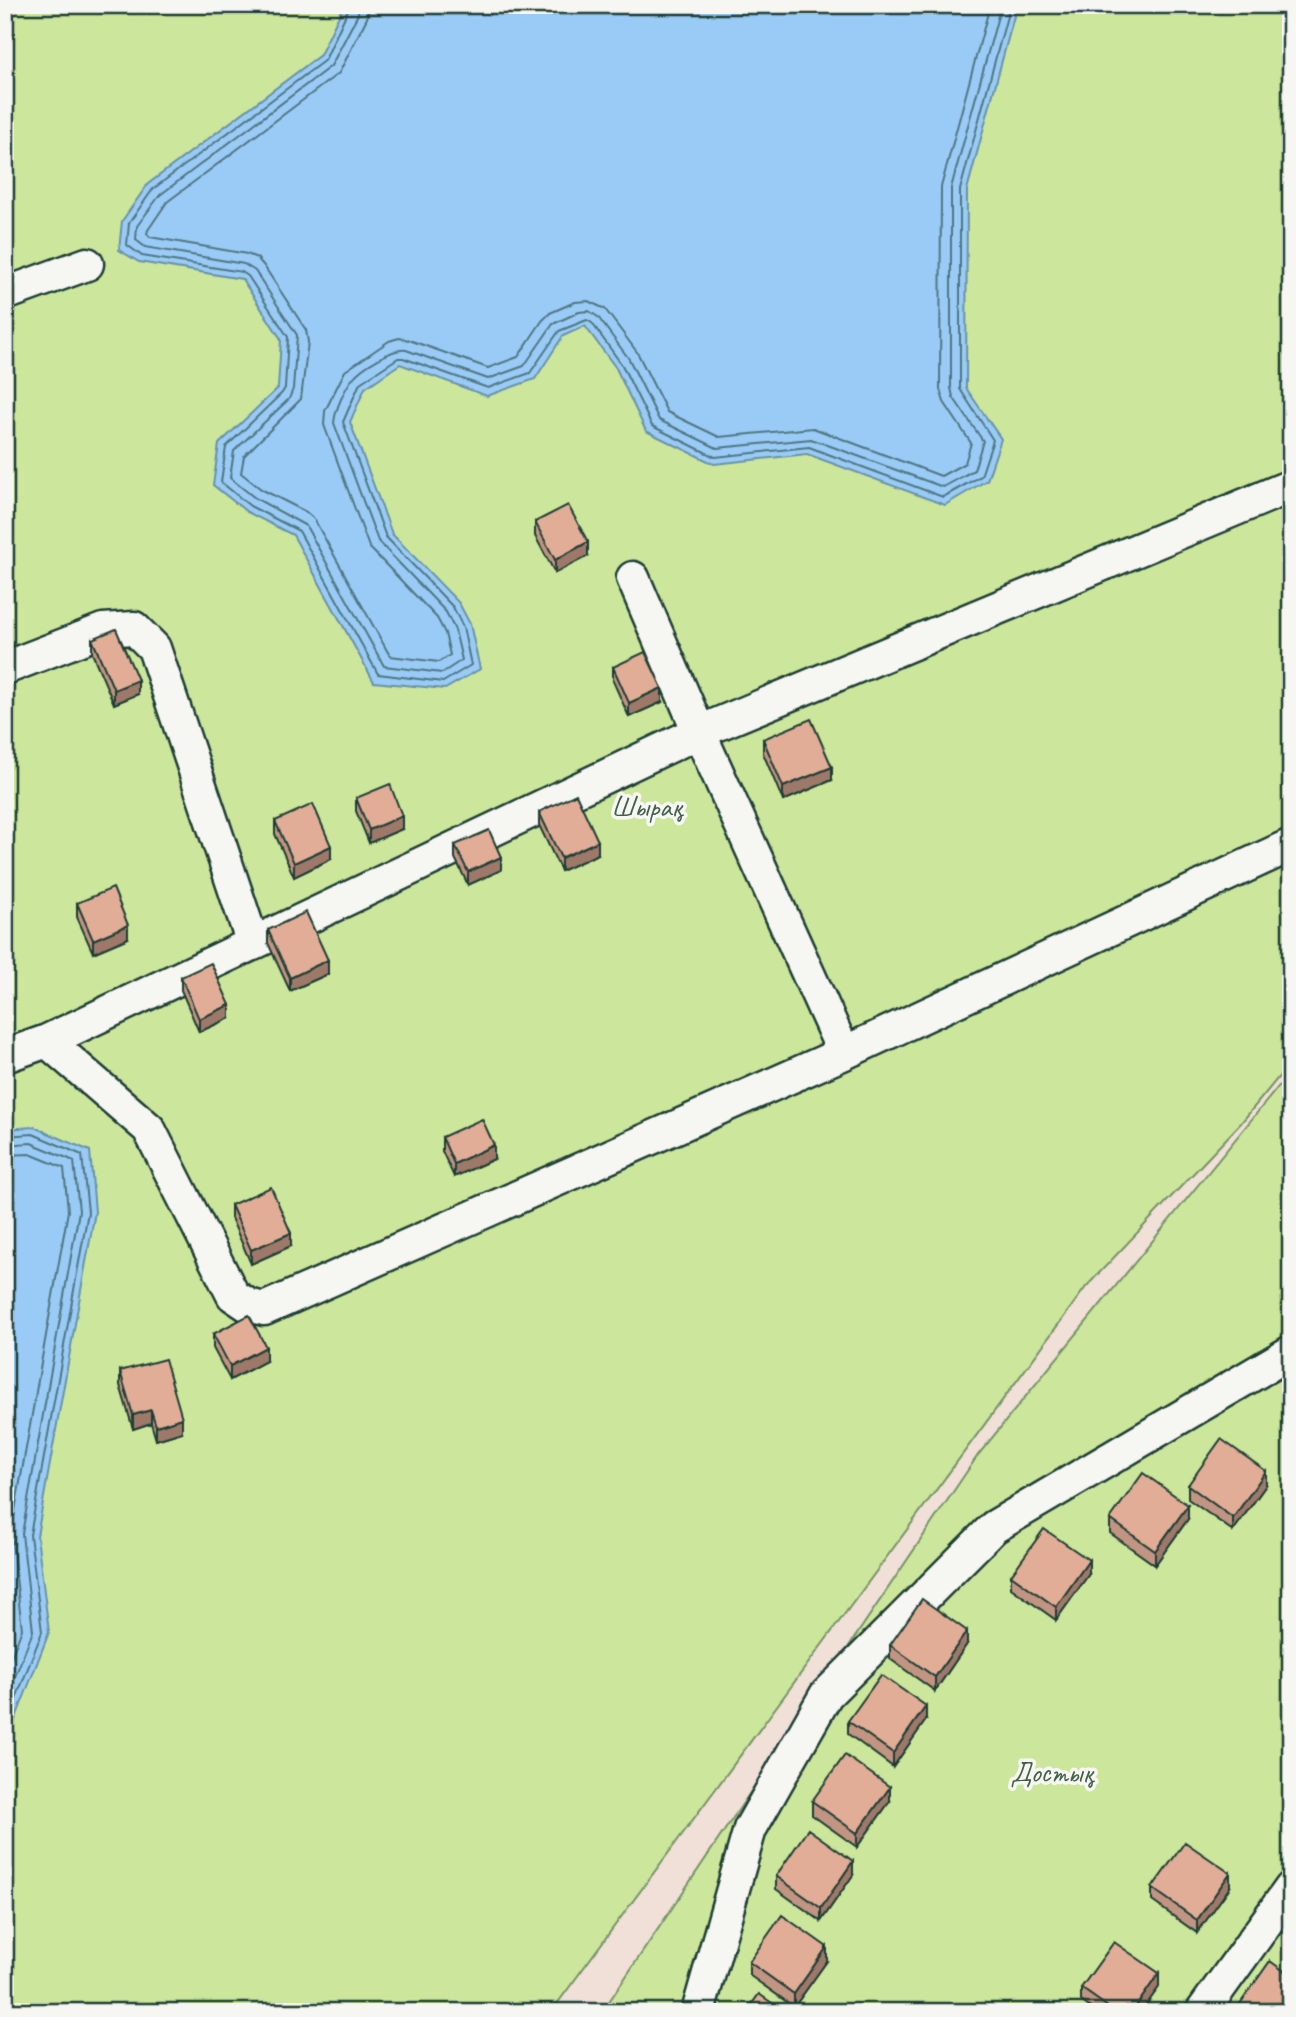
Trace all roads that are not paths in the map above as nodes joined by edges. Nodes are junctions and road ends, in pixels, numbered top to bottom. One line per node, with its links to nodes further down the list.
1 (87, 264): 2 (street)
2 (5, 294)
3 (1291, 486): 6 (street)
4 (633, 578): 6 (street)
5 (5, 668): 8 (street)
6 (699, 732): 8 (street); 10 (street)
7 (1291, 845): 10 (street)
8 (253, 944): 9 (street)
9 (47, 1041): 10 (street); 11 (street)
10 (844, 1053)
11 (5, 1056)
12 (1291, 1352): 14 (street)
13 (1291, 1888): 15 (street)
14 (698, 2012)
15 (1202, 2012)

